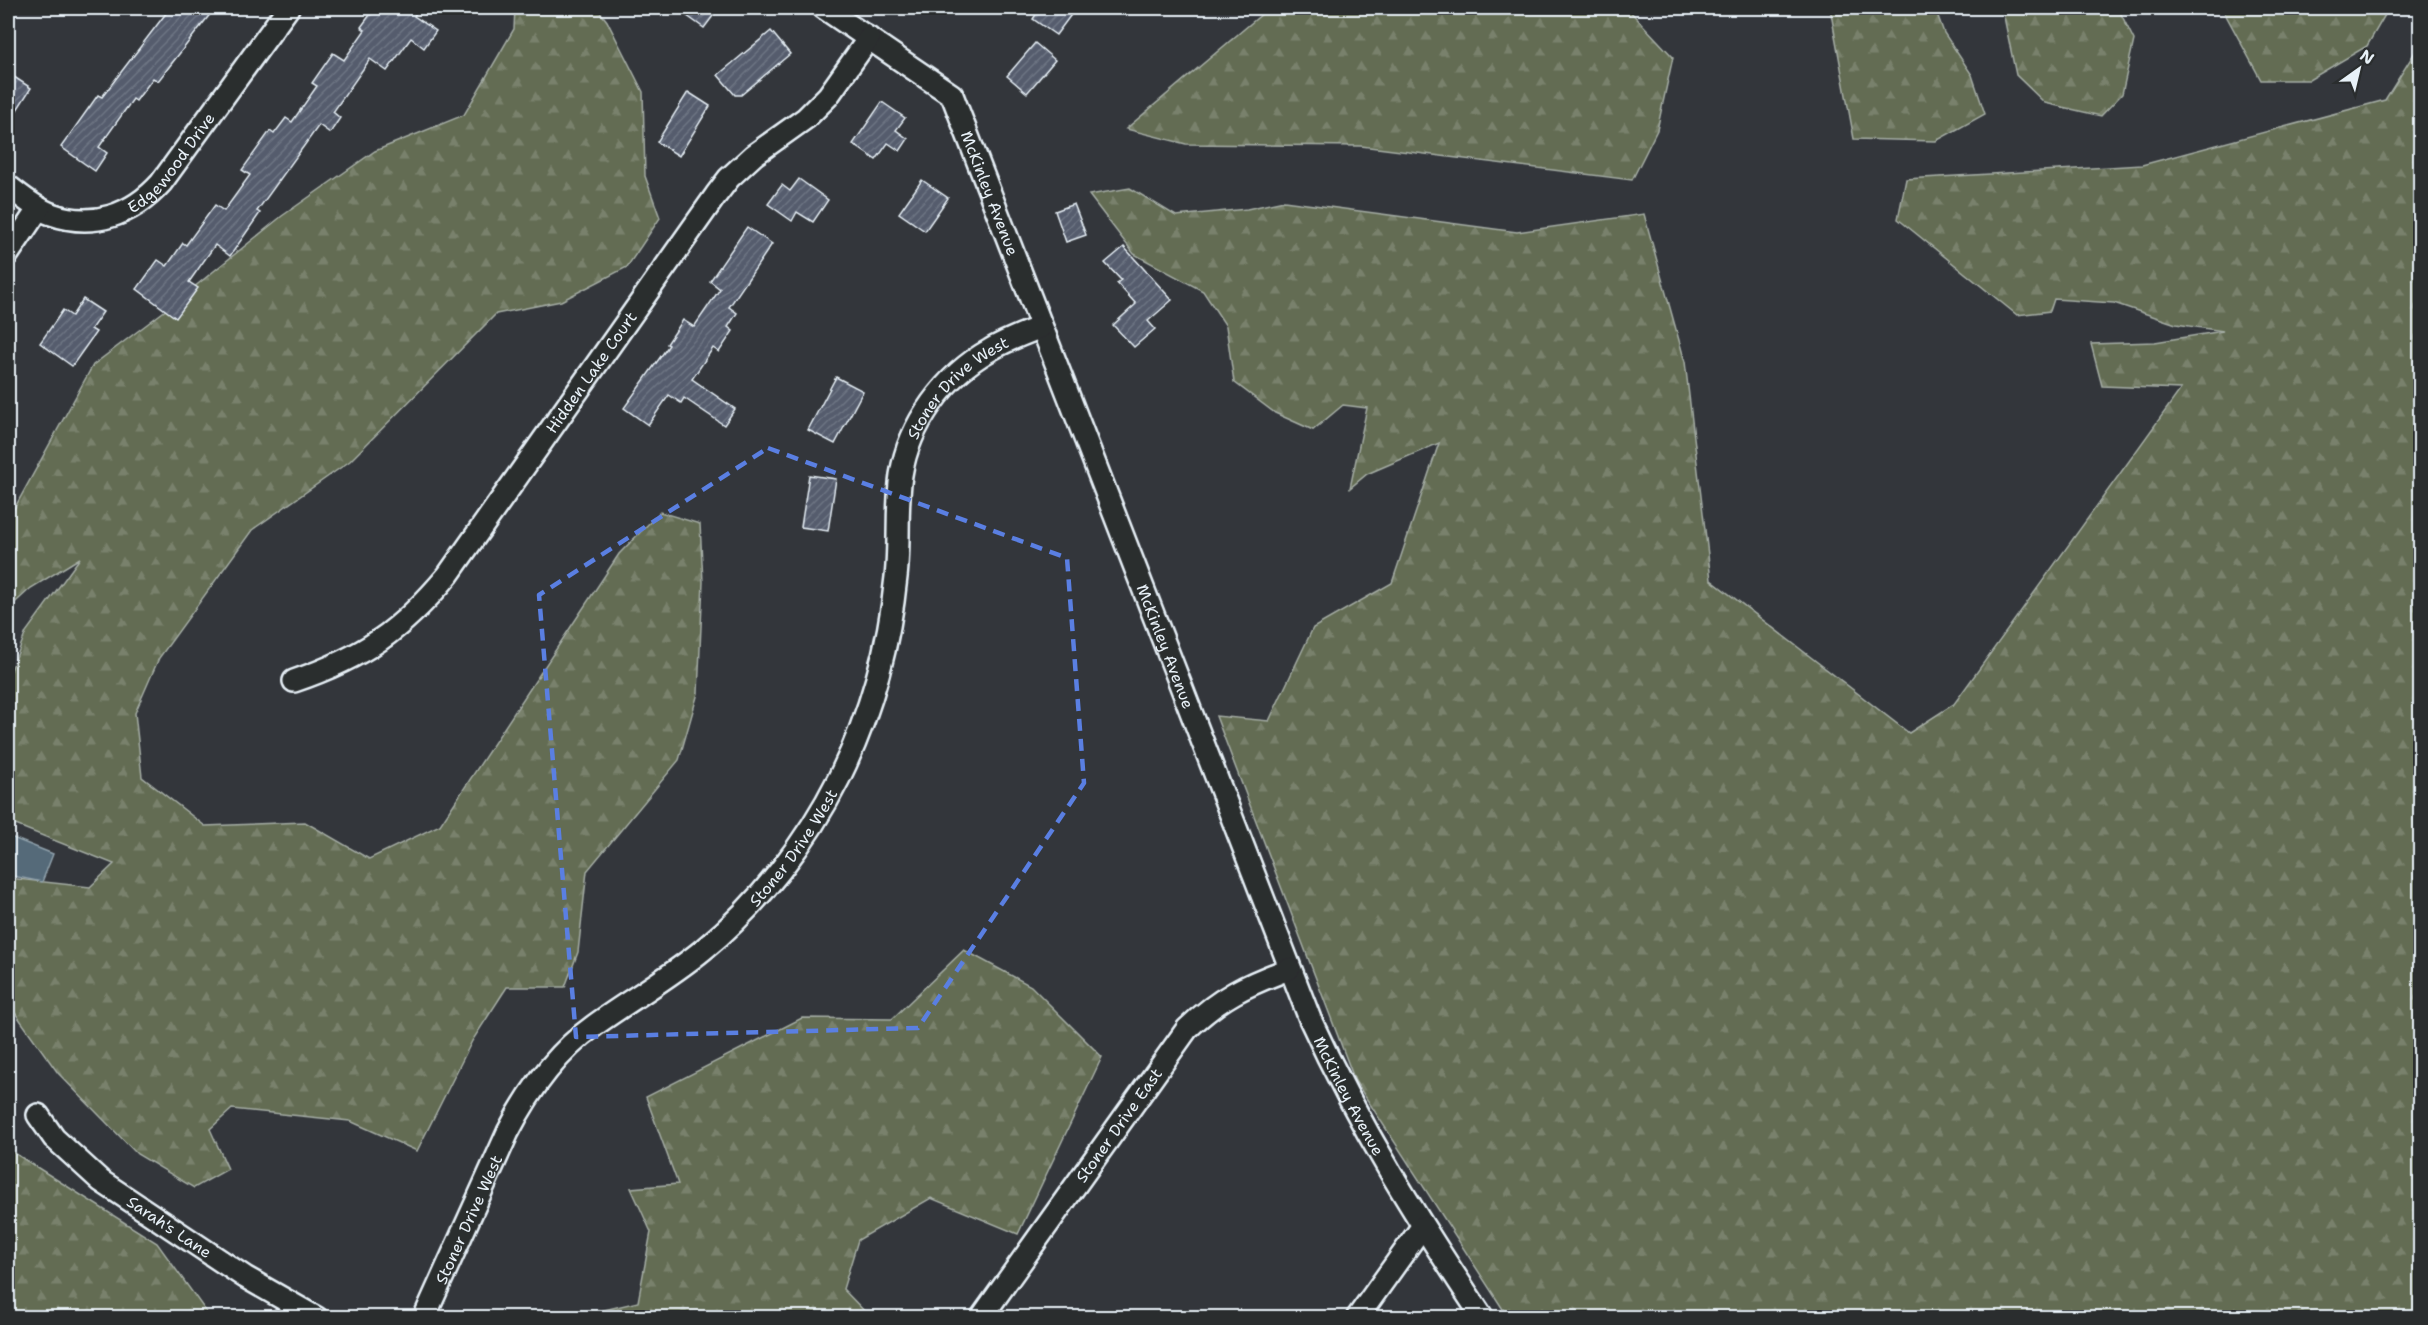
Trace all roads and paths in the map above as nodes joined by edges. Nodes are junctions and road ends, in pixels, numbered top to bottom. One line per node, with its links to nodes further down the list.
1 (288, 8): 5 (street, Edgewood Drive)
2 (824, 8): 3 (street, McKinley Avenue)
3 (869, 38): 7 (street, McKinley Avenue); 8 (street, Hidden Lake Court)
4 (8, 186): 5 (street, Edgewood Drive)
5 (39, 208): 6 (street)
6 (8, 254)
7 (1041, 327): 9 (street, McKinley Avenue); 13 (street, Stoner Drive West)
8 (294, 681)
9 (1289, 969): 11 (street, McKinley Avenue); 14 (street, Stoner Drive East)
10 (38, 1115): 12 (street, Sarah's Lane)
11 (1422, 1227): 15 (street); 16 (street, McKinley Avenue)
12 (317, 1317)
13 (424, 1317)
14 (981, 1317)
15 (1357, 1317)
16 (1483, 1317)

